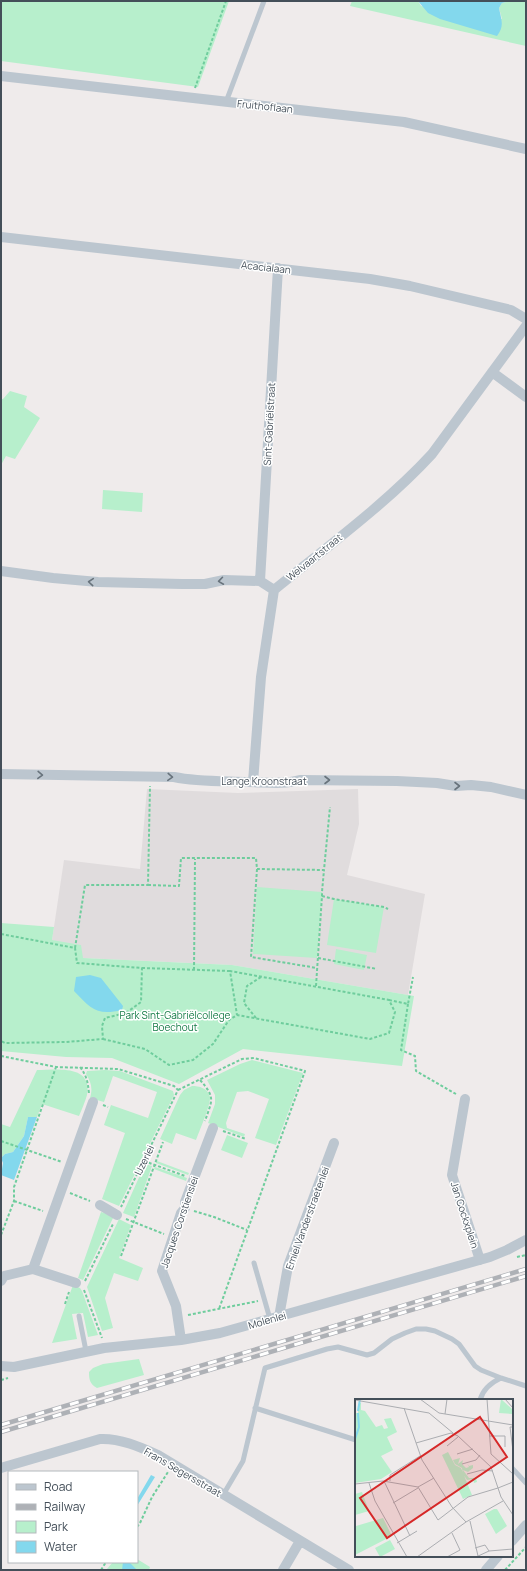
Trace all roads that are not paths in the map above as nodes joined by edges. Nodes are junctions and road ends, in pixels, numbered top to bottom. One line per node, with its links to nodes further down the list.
1 (264, 1): 3 (lane)
2 (1, 76): 3 (street, Fruithoflaan)
3 (226, 102): 4 (street, Fruithoflaan)
4 (526, 149)
5 (1, 237): 6 (street, Acacialaan)
6 (278, 268): 7 (street, Acacialaan); 12 (street, Sint-Gabriëlstraat)
7 (526, 319)
8 (526, 326): 9 (street, Welvaartstraat)
9 (492, 372): 10 (street); 13 (street, Welvaartstraat)
10 (526, 397)
11 (1, 571): 12 (street, one-way to 11)
12 (260, 581): 13 (street)
13 (274, 590): 15 (street)
14 (1, 774): 15 (street, Lange Kroonstraat, one-way to 15)
15 (253, 782): 16 (street, Lange Kroonstraat, one-way to 16)
16 (526, 795)
17 (465, 1099): 24 (street, Jan Cockxplein)
18 (93, 1102): 26 (street)
19 (213, 1128): 31 (street, Jacques Corstienslei)
20 (334, 1143): 30 (street, Emiel Vanderstraetenlei)
21 (97, 1204): 22 (street)
22 (117, 1215)
23 (526, 1240): 24 (street, Molenlei)
24 (480, 1260): 30 (street, Molenlei)
25 (254, 1263): 30 (lane)
26 (33, 1269): 27 (street); 28 (street)
27 (1, 1281)
28 (74, 1283)
29 (79, 1316): 32 (lane)
30 (274, 1318): 31 (street, Molenlei)
31 (181, 1340): 32 (street, Molenlei)
32 (86, 1351): 33 (street, Molenlei)
33 (1, 1366)
34 (501, 1378): 35 (lane); 36 (lane); 37 (lane)
35 (526, 1386)
36 (480, 1399)
37 (255, 1408): 38 (lane); 42 (lane)
38 (355, 1440)
39 (1, 1468): 42 (street, Frans Segersstraat)
40 (513, 1469): 41 (lane)
41 (526, 1483)
42 (223, 1495): 45 (street, Frans Segersstraat)
43 (526, 1525): 44 (street)
44 (513, 1540)
45 (300, 1541): 47 (street); 48 (street, Frans Segersstraat)
46 (497, 1557): 49 (street)
47 (283, 1570)
48 (349, 1570)
49 (486, 1570)

